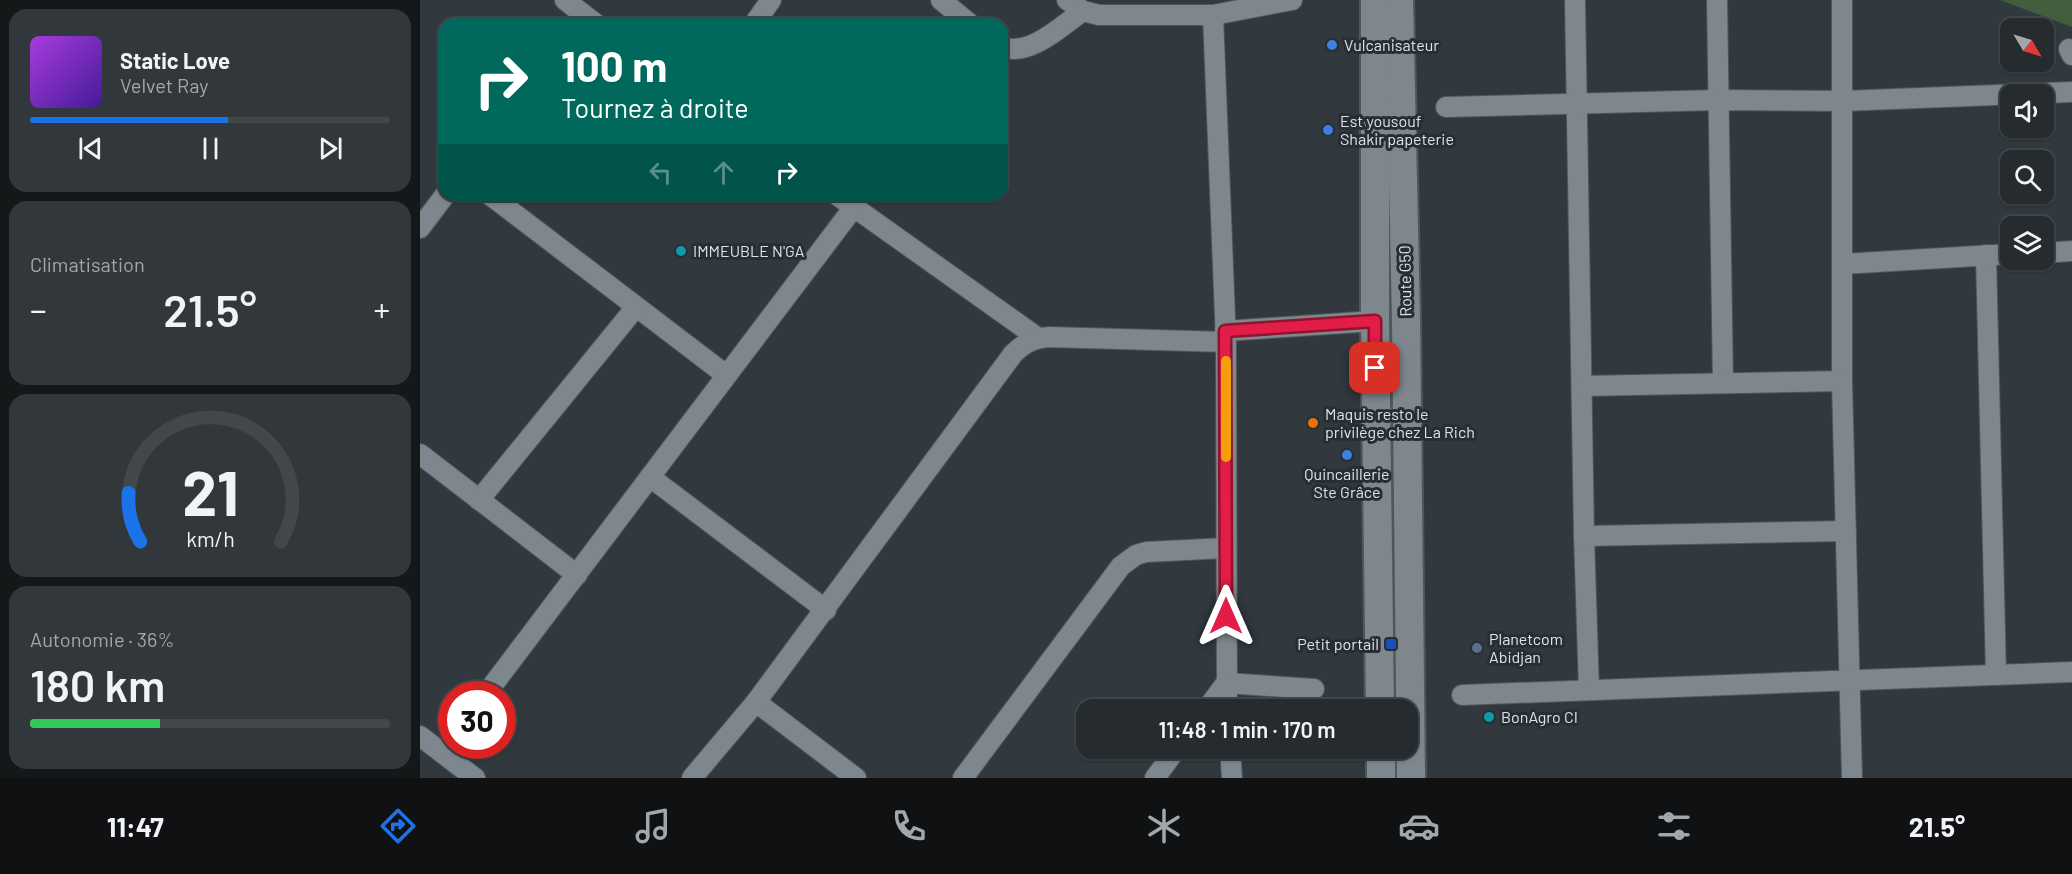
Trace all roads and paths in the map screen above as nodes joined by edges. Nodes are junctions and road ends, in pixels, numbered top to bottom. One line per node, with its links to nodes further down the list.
1 (565, 0): 14 (street)
2 (771, 0): 15 (street)
3 (941, 0): 16 (street)
4 (1292, 0): 13 (street)
5 (1368, 0): 6 (street)
6 (1375, 0): 7 (street); 34 (street, Route G50)
7 (1388, 0)
8 (1399, 0): 74 (street, Route G50)
9 (1575, 0): 21 (street)
10 (1717, 0): 19 (street)
11 (1842, 0): 20 (street)
12 (1075, 5): 13 (street); 17 (street)
13 (1213, 15): 35 (street)
14 (582, 18)
15 (758, 18)
16 (963, 18)
17 (1008, 50)
18 (2072, 92): 20 (street)
19 (1719, 100): 20 (street); 21 (street); 39 (street)
20 (1843, 100): 32 (street)
21 (1577, 103): 22 (street); 40 (street)
22 (1446, 107)
23 (440, 201): 27 (street)
24 (499, 201): 33 (street)
25 (846, 201): 26 (street)
26 (854, 207): 36 (street); 37 (street)
27 (420, 228)
28 (2072, 251): 29 (street)
29 (2054, 252)
30 (2000, 254): 31 (street)
31 (1986, 255): 32 (street); 50 (street)
32 (1842, 264): 38 (street)
33 (636, 307): 37 (street); 43 (street)
34 (1375, 321): 35 (street); 59 (street, Route G50)
35 (1225, 336): 36 (street); 46 (street)
36 (1038, 338): 48 (street)
37 (726, 375): 42 (street)
38 (1842, 381): 39 (street); 44 (street)
39 (1723, 382): 40 (street)
40 (1582, 386): 45 (street)
41 (420, 454): 43 (street)
42 (650, 477): 47 (street); 48 (street)
43 (479, 500): 47 (street)
44 (1846, 531): 45 (street); 52 (street)
45 (1584, 536): 55 (street)
46 (1226, 548): 53 (street); 70 (street)
47 (577, 575): 51 (street)
48 (826, 610): 60 (street)
49 (2072, 672): 50 (street)
50 (1996, 675): 52 (street)
51 (496, 681)
52 (1850, 681): 55 (street); 75 (street)
53 (1226, 683): 54 (street); 57 (street); 58 (street)
54 (1314, 689)
55 (1589, 690): 56 (street)
56 (1462, 695)
57 (1214, 699)
58 (1227, 699)
59 (1380, 699)
60 (756, 702): 68 (street); 69 (street)
61 (420, 736): 62 (street)
62 (438, 743)
63 (458, 759): 67 (street)
64 (1169, 759): 71 (street)
65 (1231, 759): 72 (street)
66 (1381, 759): 73 (street)
67 (475, 778)
68 (692, 778)
69 (856, 778)
70 (963, 778)
71 (1155, 778)
72 (1232, 778)
73 (1381, 778)
74 (1411, 778)
75 (1852, 778)

